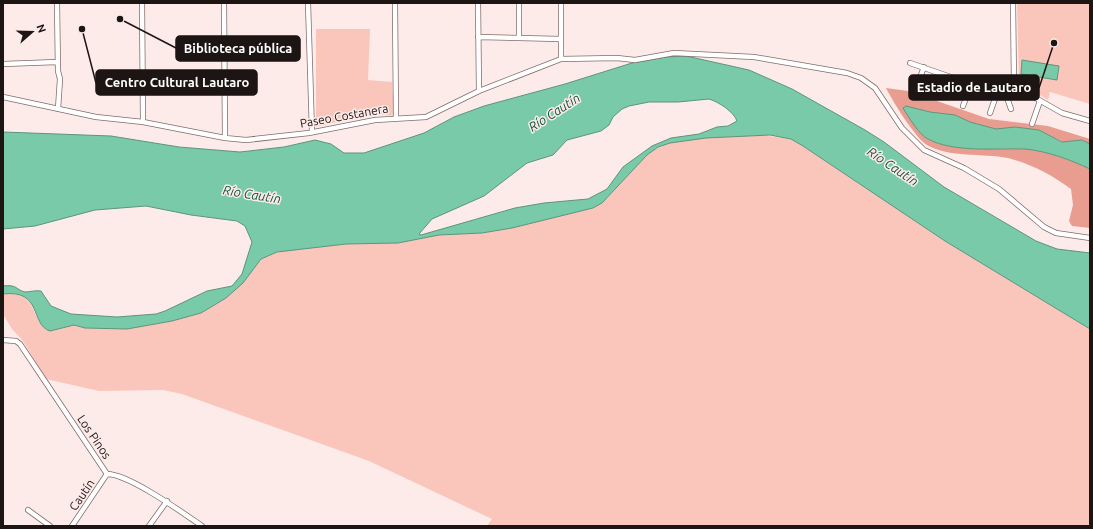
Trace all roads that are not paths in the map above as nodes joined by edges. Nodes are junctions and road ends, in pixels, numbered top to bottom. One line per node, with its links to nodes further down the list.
1 (57, 3): 14 (street)
2 (142, 3): 34 (street)
3 (224, 3): 37 (street)
4 (308, 3): 36 (street)
5 (395, 3): 32 (street)
6 (478, 3): 10 (street)
7 (519, 3): 11 (street)
8 (561, 3): 12 (street)
9 (1013, 3): 20 (street)
10 (478, 37): 11 (street); 22 (street)
11 (519, 38): 12 (street)
12 (561, 39): 13 (street)
13 (561, 59): 22 (street, Paseo Costanera); 38 (street)
14 (57, 62): 16 (street); 29 (street)
15 (910, 63): 17 (street)
16 (3, 64)
17 (924, 67): 18 (street); 21 (street)
18 (947, 76): 19 (street); 25 (street)
19 (971, 84): 23 (street); 28 (street)
20 (1014, 84): 24 (street); 27 (street)
21 (916, 88)
22 (479, 91): 32 (street, Paseo Costanera)
23 (997, 93): 24 (street); 31 (street)
24 (1006, 95): 30 (street)
25 (939, 96)
26 (3, 97): 29 (street, Paseo Costanera)
27 (1040, 101): 33 (street); 35 (street)
28 (963, 106)
29 (58, 109): 34 (street, Paseo Costanera)
30 (1011, 109)
31 (990, 113)
32 (396, 118): 36 (street, Paseo Costanera)
33 (1090, 120)
34 (143, 122): 37 (street, Paseo Costanera)
35 (1032, 124)
36 (312, 132): 37 (street, Paseo Costanera)
37 (225, 138)
38 (1090, 238)
39 (3, 340): 40 (street, Los Pinos)
40 (108, 474): 41 (street, Los Pinos); 44 (street, Cautín)
41 (167, 501): 45 (street); 46 (street, Los Pinos)
42 (28, 510): 43 (street)
43 (50, 526)
44 (72, 526)
45 (148, 526)
46 (202, 526)

